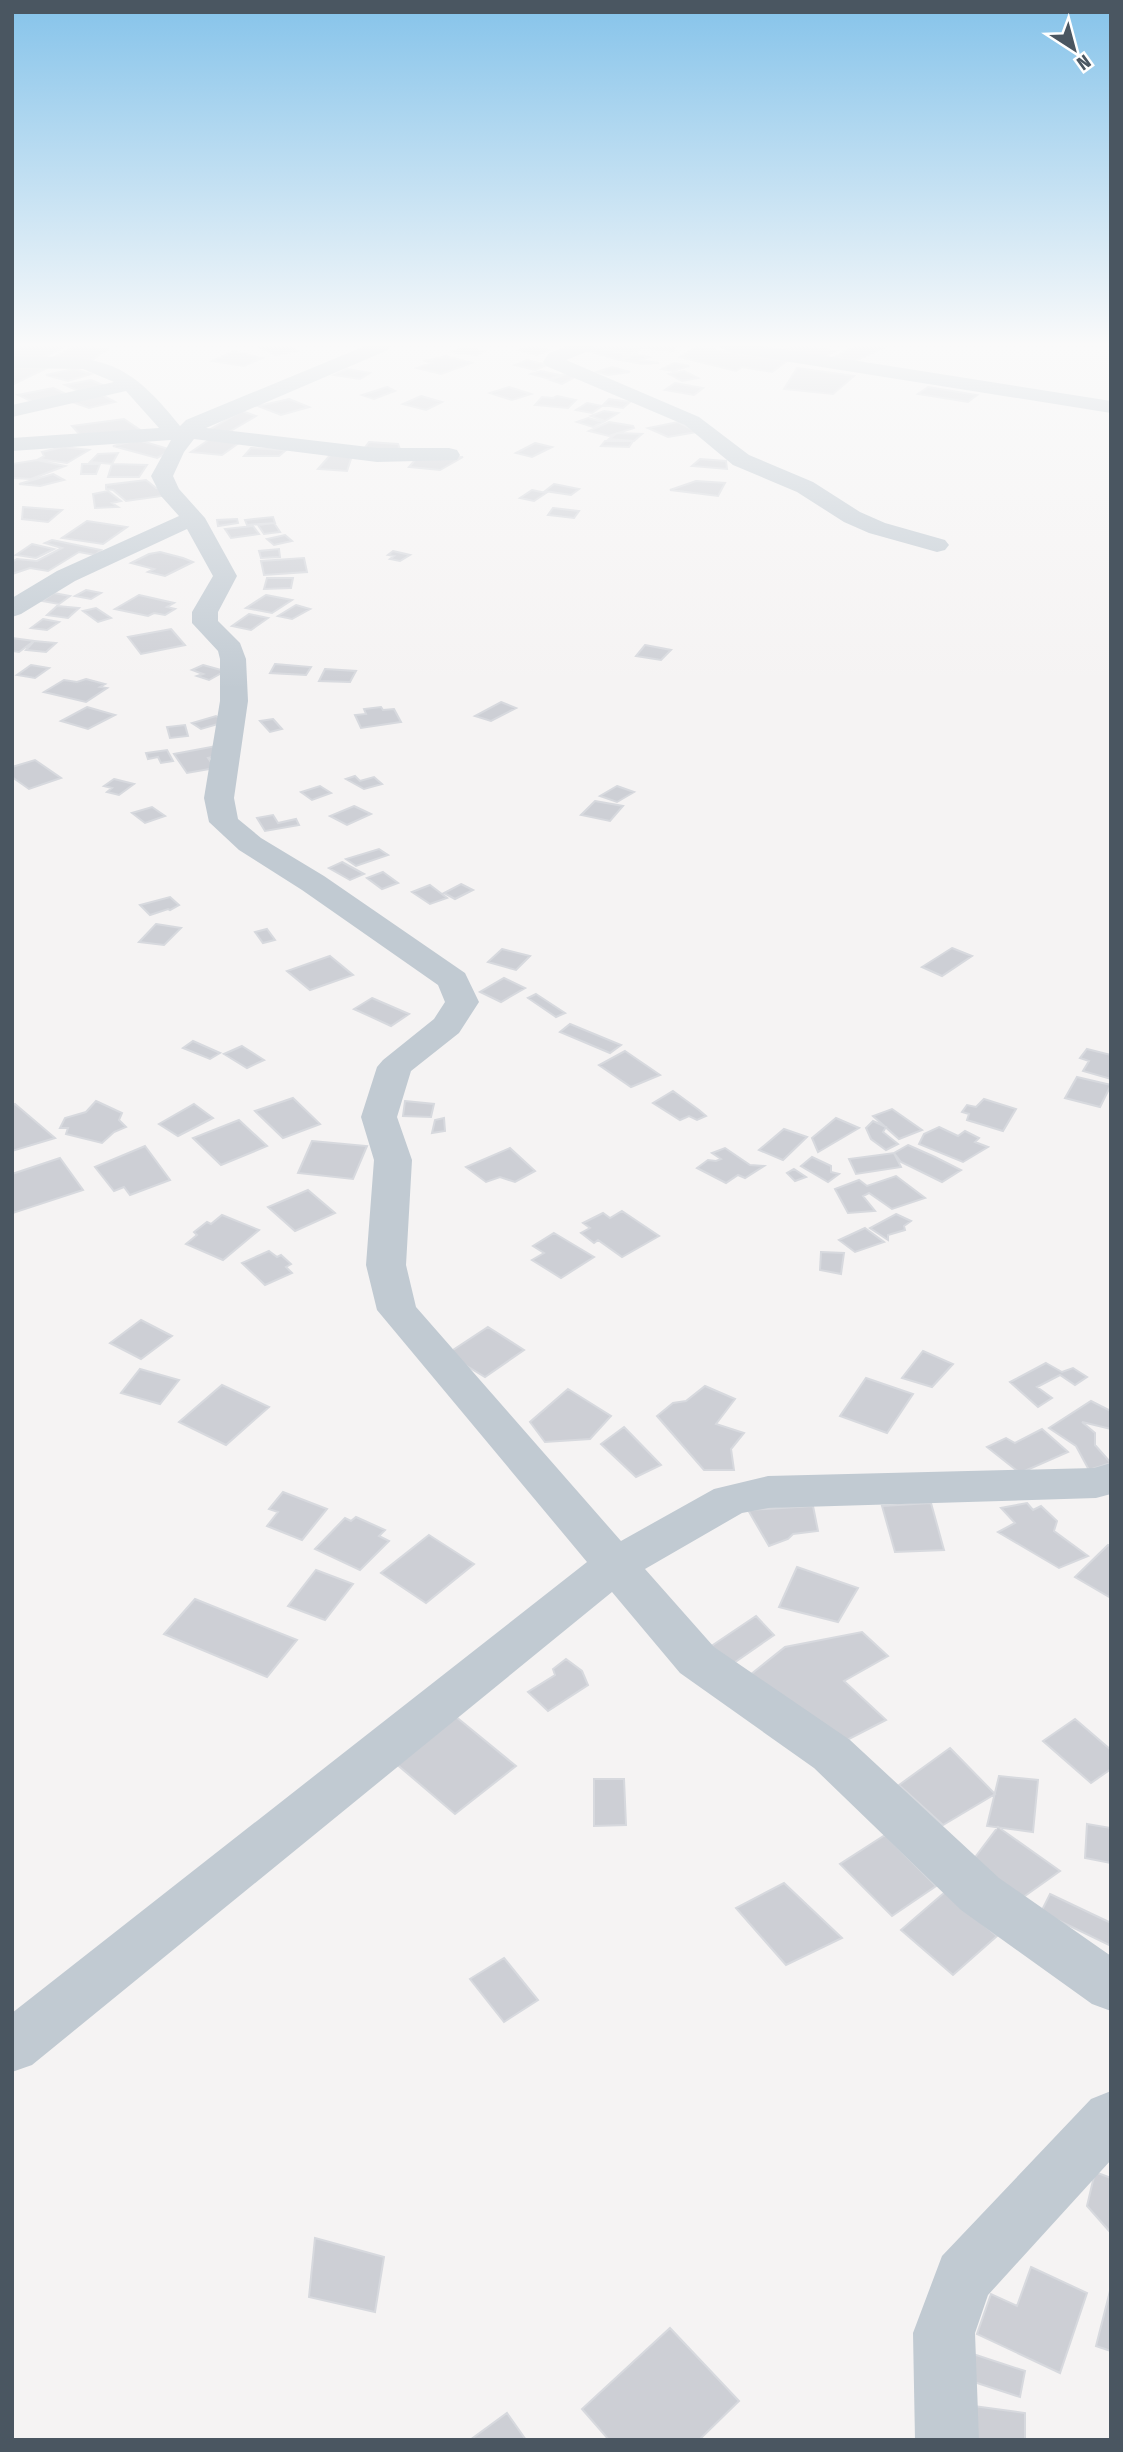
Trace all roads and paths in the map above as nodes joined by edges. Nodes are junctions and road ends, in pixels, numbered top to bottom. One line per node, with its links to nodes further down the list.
1 (170, 460): 3 (street)
2 (742, 460): 4 (street)
3 (193, 518): 5 (street); 7 (street)
4 (937, 545)
5 (12, 609)
6 (1111, 1478): 7 (street)
7 (615, 1565): 8 (street); 9 (street)
8 (1111, 1987)
9 (12, 2047)
10 (1111, 2118): 11 (street)
11 (947, 2440)

